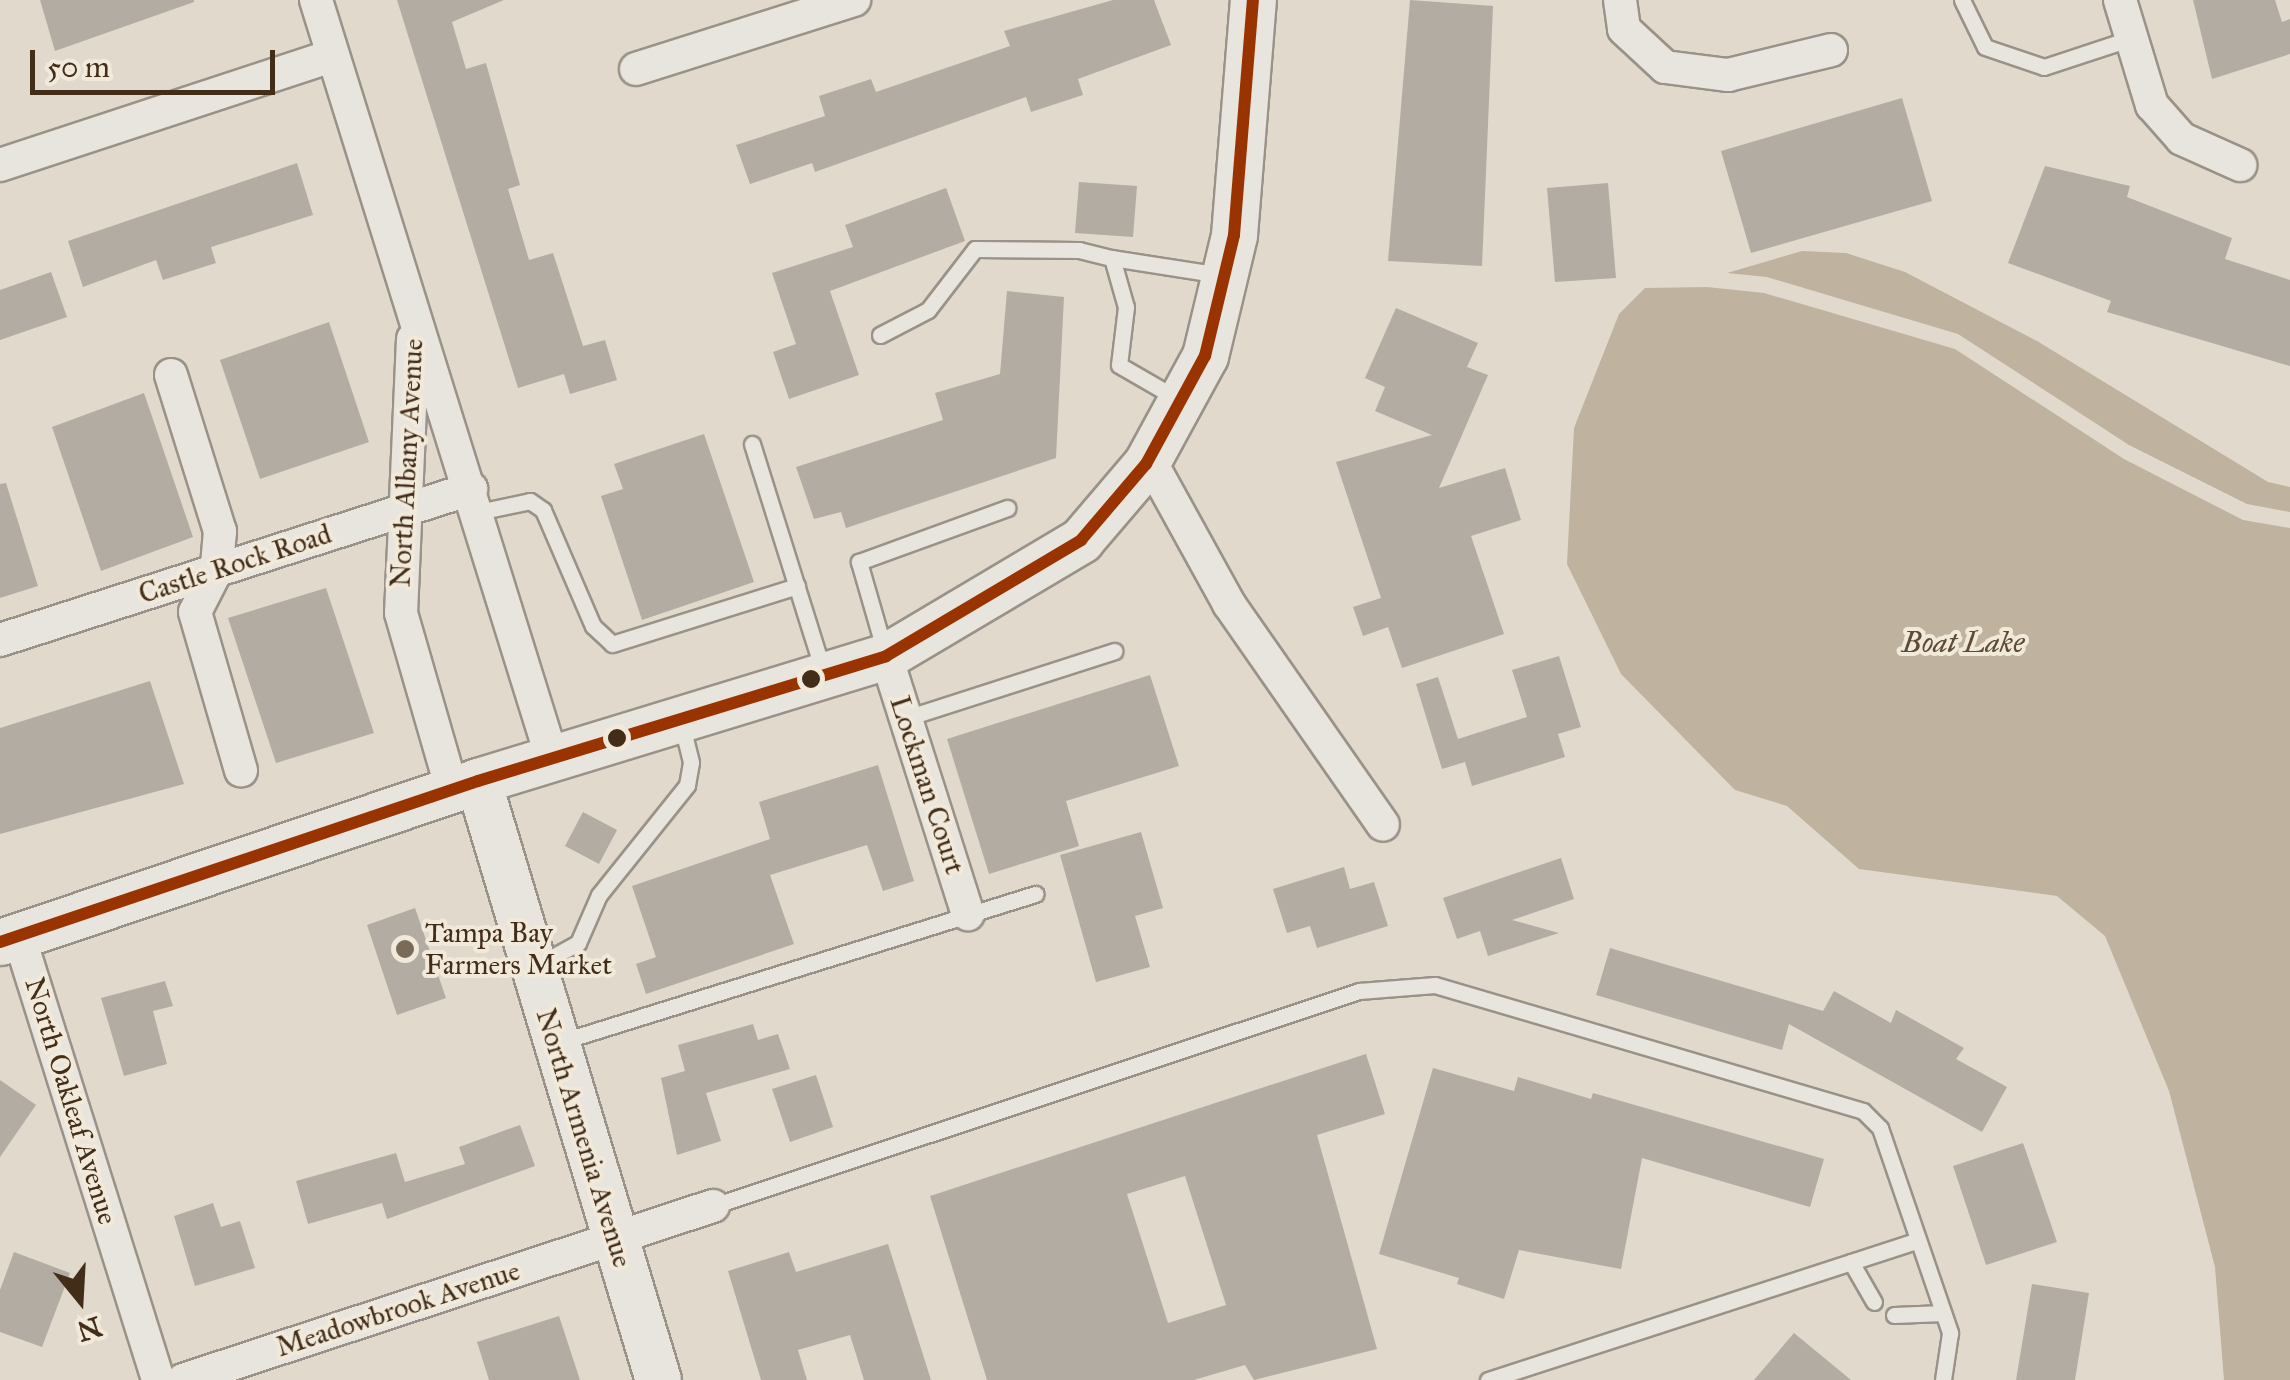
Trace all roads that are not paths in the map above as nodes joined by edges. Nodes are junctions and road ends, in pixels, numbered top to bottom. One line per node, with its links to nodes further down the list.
1 (316, 0): 9 (street, North Albany Avenue)
2 (854, 0): 10 (street)
3 (1253, 0): 14 (main road)
4 (1620, 0): 8 (street)
5 (1962, 0): 7 (lane)
6 (2120, 0): 7 (street)
7 (2132, 38): 12 (street)
8 (1831, 50)
9 (332, 56): 11 (street); 15 (street, North Albany Avenue)
10 (636, 69)
11 (0, 165)
12 (2240, 165)
13 (1112, 258): 14 (lane); 16 (lane); 18 (lane)
14 (1224, 276): 18 (main road)
15 (414, 309): 21 (street, North Albany Avenue); 23 (street, North Albany Avenue)
16 (880, 335)
17 (171, 375): 24 (street)
18 (1182, 401): 20 (main road)
19 (752, 444): 25 (lane)
20 (1148, 459): 28 (main road); 35 (street)
21 (474, 500): 23 (street, Castle Rock Road); 25 (lane); 32 (street, North Albany Avenue)
22 (1007, 508): 28 (lane)
23 (402, 511): 24 (street, Castle Rock Road); 34 (street, North Albany Avenue)
24 (217, 569): 26 (street, Castle Rock Road); 33 (street)
25 (797, 586): 29 (lane)
26 (0, 640)
27 (1116, 651): 31 (lane)
28 (886, 656): 29 (main road); 31 (street, Lockman Court)
29 (824, 675): 30 (main road)
30 (680, 718): 32 (main road); 39 (lane)
31 (906, 718): 37 (street, Lockman Court)
32 (552, 758): 34 (main road)
33 (240, 770)
34 (465, 786): 38 (main road); 39 (main road, North Armenia Avenue)
35 (1382, 824)
36 (1035, 894): 37 (lane)
37 (968, 914): 40 (lane)
38 (10, 939): 48 (street, North Oakleaf Avenue)
39 (533, 967): 40 (main road, North Armenia Avenue)
40 (556, 1044): 42 (main road, North Armenia Avenue)
41 (712, 1206): 42 (street, Meadowbrook Avenue); 43 (lane)
42 (614, 1238): 49 (street, Meadowbrook Avenue); 50 (main road, North Armenia Avenue)
43 (1918, 1240): 44 (lane); 46 (lane)
44 (1851, 1262): 45 (lane); 51 (lane)
45 (1874, 1302)
46 (1943, 1313): 47 (lane); 52 (lane)
47 (1894, 1315)
48 (158, 1380)
49 (183, 1380)
50 (658, 1380)
51 (1488, 1380)
52 (1943, 1380)

